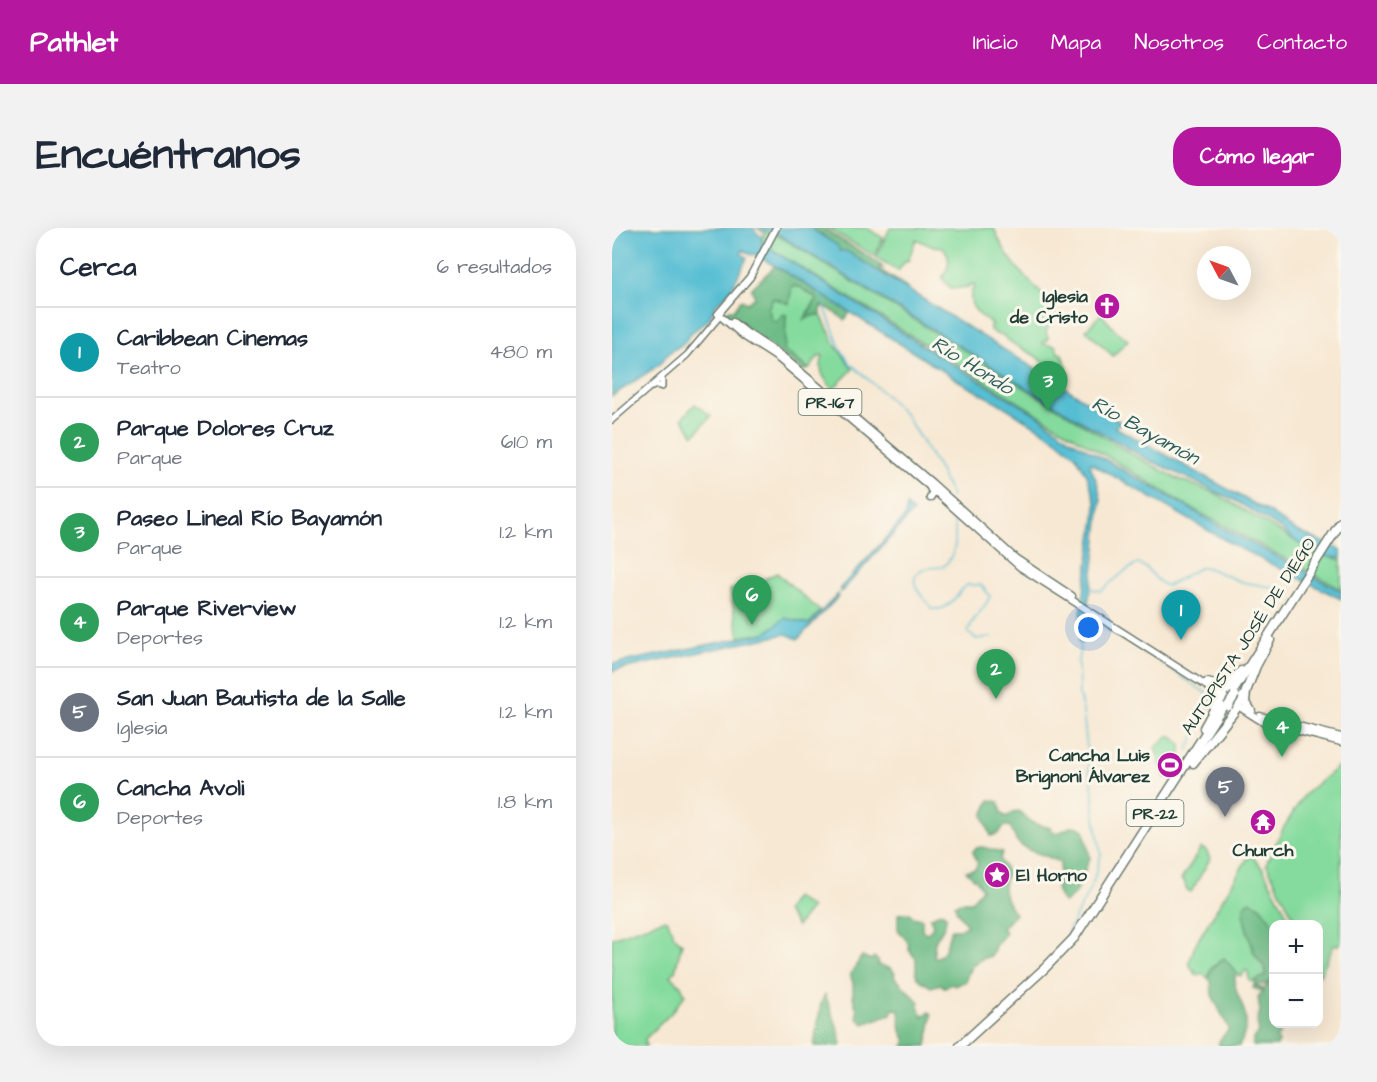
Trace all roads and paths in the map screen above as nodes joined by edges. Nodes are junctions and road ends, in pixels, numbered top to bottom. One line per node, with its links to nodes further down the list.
1 (777, 228): 2 (main road)
2 (722, 316): 3 (main road, PR-167); 5 (main road); 5 (main road); 6 (main road, PR-167)
3 (799, 376): 4 (main road); 6 (main road, PR-167)
4 (802, 388)
5 (612, 418)
6 (932, 486): 7 (main road, PR-167); 7 (main road)
7 (944, 492): 13 (main road, PR-167)
8 (1341, 522): 10 (highway, AUTOPISTA JOSÉ DE DIEGO / PR-22)
9 (1341, 529): 10 (highway, AUTOPISTA JOSÉ DE DIEGO / PR-22)
10 (1297, 595): 11 (highway, AUTOPISTA JOSÉ DE DIEGO / PR-22); 15 (highway)
11 (1270, 636): 12 (highway); 14 (highway); 15 (highway, AUTOPISTA JOSÉ DE DIEGO / PR-22)
12 (1230, 683): 13 (highway); 15 (highway)
13 (1208, 685): 15 (main road, PR-167); 16 (highway)
14 (1246, 691): 15 (highway); 17 (highway)
15 (1230, 699): 16 (highway); 17 (main road, PR-167); 18 (highway); 21 (highway, AUTOPISTA JOSÉ DE DIEGO / PR-22); 22 (highway)
16 (1214, 707): 21 (highway)
17 (1250, 713): 18 (highway); 19 (main road, PR-167); 20 (main road, PR-167)
18 (1230, 717): 21 (highway)
19 (1341, 737)
20 (1341, 742)
21 (1187, 767): 22 (highway, AUTOPISTA JOSÉ DE DIEGO / PR-22)
22 (1087, 923): 23 (highway, AUTOPISTA JOSÉ DE DIEGO / PR-22)
23 (1080, 933): 25 (highway); 25 (highway, AUTOPISTA JOSÉ DE DIEGO / PR-22)
24 (1340, 1043): 26 (main road)
25 (964, 1046)
26 (1333, 1046)

